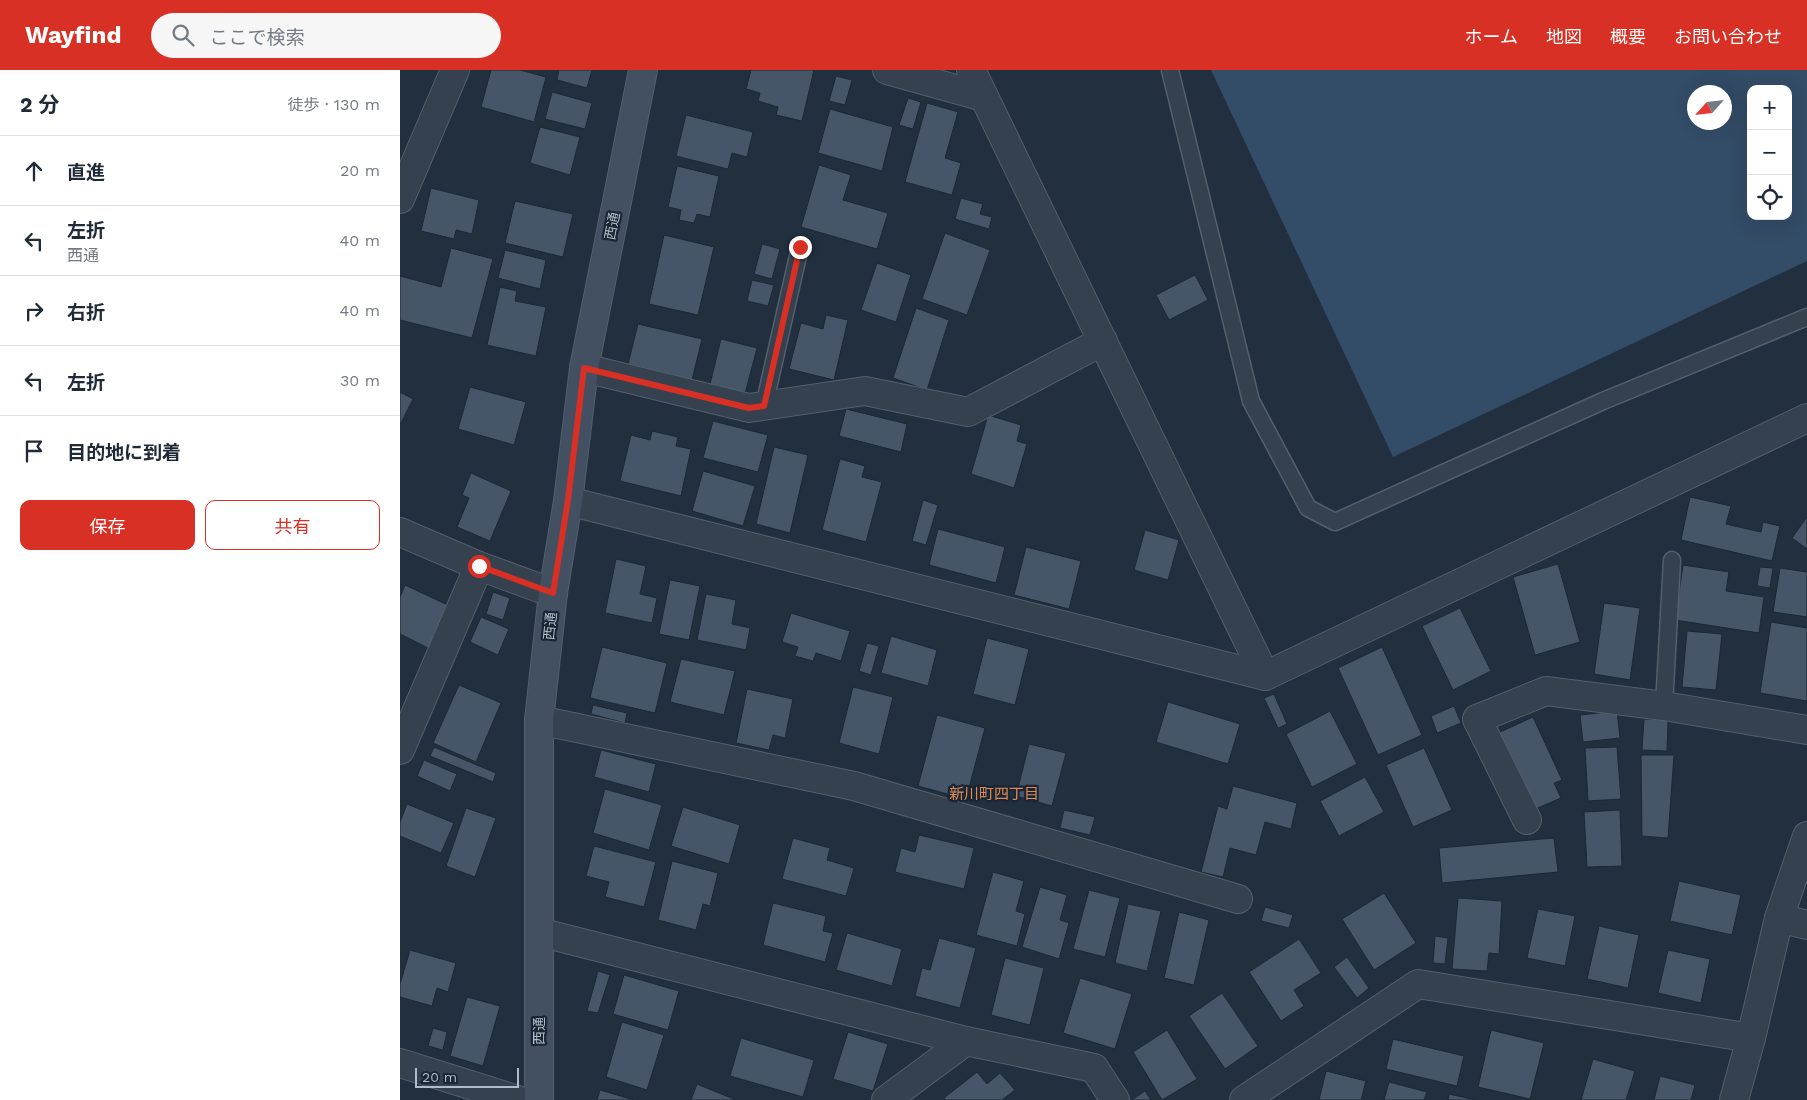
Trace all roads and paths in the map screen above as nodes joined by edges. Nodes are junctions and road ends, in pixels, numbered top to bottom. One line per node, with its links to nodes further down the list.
1 (643, 70): 11 (street, 西通)
2 (887, 70): 6 (street)
3 (971, 70): 6 (street)
4 (1170, 70): 9 (lane)
5 (451, 71): 7 (street)
6 (984, 97): 10 (street)
7 (400, 199)
8 (800, 247): 12 (lane)
9 (1807, 317)
10 (1103, 341): 12 (street); 19 (street)
11 (584, 368): 12 (street); 14 (street, 西通)
12 (764, 406)
13 (1807, 418): 19 (street)
14 (568, 500): 18 (street, 西通); 19 (street)
15 (400, 532): 17 (street)
16 (1672, 560): 20 (lane)
17 (479, 566): 18 (street); 23 (street)
18 (553, 593): 21 (street, 西通)
19 (1265, 676)
20 (1664, 706): 22 (street); 24 (street)
21 (539, 720): 26 (street); 29 (street, 西通)
22 (1807, 730)
23 (400, 750)
24 (1527, 820)
25 (1807, 836): 27 (street)
26 (1238, 899)
27 (1779, 918): 28 (street); 30 (street)
28 (1807, 925)
29 (539, 932): 31 (street); 34 (street, 西通)
30 (1752, 1038): 37 (street); 38 (street)
31 (966, 1041): 35 (street); 36 (street)
32 (400, 1064): 33 (street)
33 (518, 1100)
34 (539, 1100)
35 (886, 1100)
36 (1115, 1100)
37 (1244, 1100)
38 (1734, 1100)

